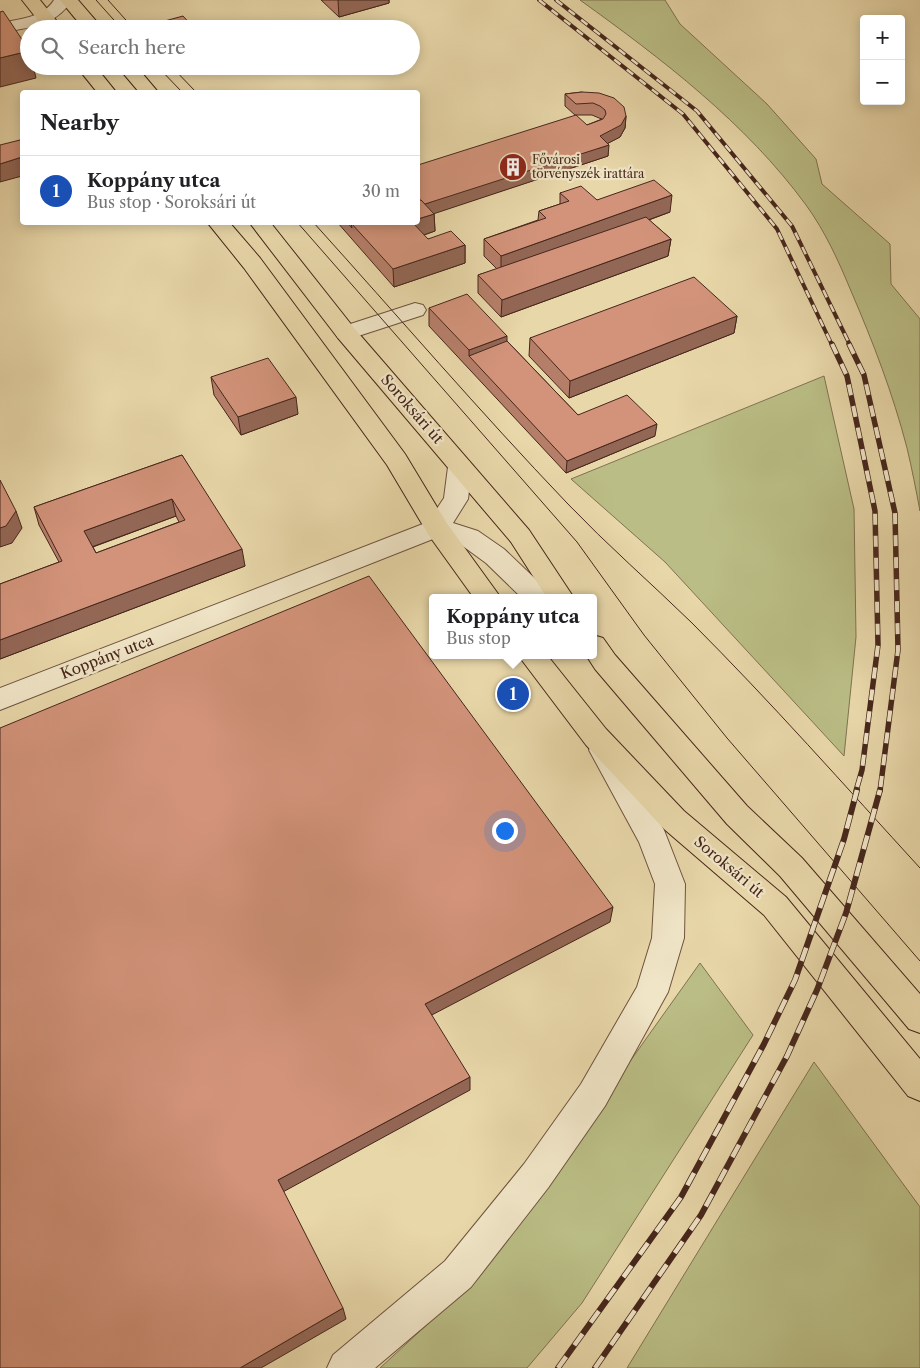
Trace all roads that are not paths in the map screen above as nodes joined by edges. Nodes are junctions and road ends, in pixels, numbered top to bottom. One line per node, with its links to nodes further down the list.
1 (30, 0): 4 (main road)
2 (63, 0): 5 (street)
3 (69, 0): 6 (main road)
4 (47, 20)
5 (52, 20)
6 (86, 20)
7 (20, 26): 8 (street)
8 (0, 28)
9 (93, 75): 11 (main road)
10 (134, 75): 12 (main road)
11 (105, 90)
12 (147, 90)
13 (220, 225): 18 (main road)
14 (262, 225): 16 (main road, Soroksári út)
15 (415, 310): 16 (street)
16 (346, 333): 17 (main road, Soroksári út)
17 (460, 467): 18 (street); 21 (main road, Soroksári út)
18 (437, 528): 19 (main road); 20 (street); 24 (street, Koppány utca)
19 (485, 594)
20 (535, 594)
21 (558, 594)
22 (597, 652): 26 (main road)
23 (534, 659): 25 (main road, Soroksári út)
24 (0, 699)
25 (596, 737): 27 (main road, Soroksári út); 28 (street)
26 (920, 1018)
27 (920, 1085)
28 (346, 1368)

